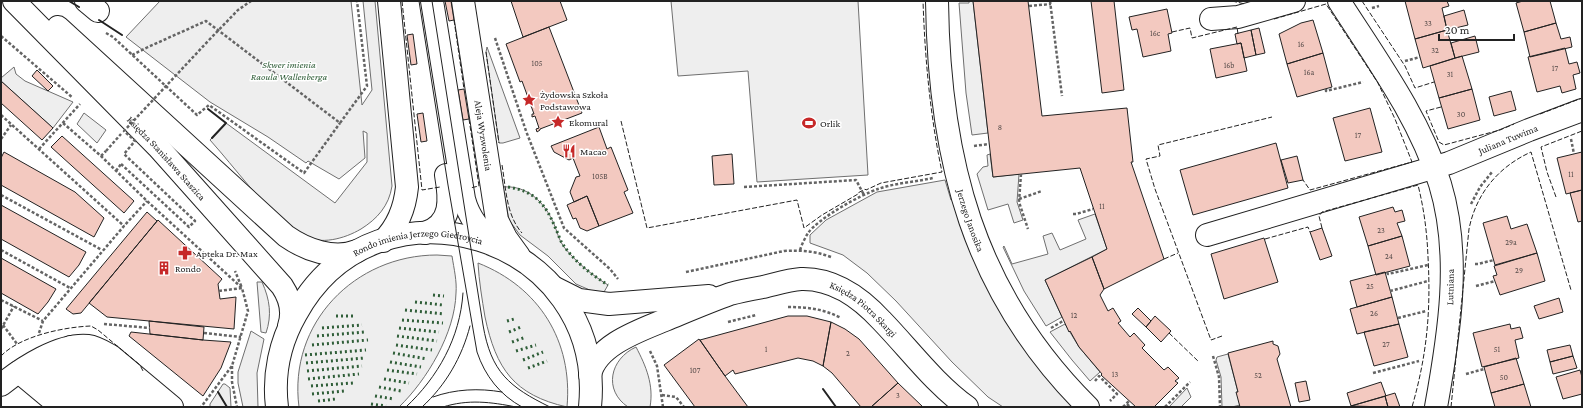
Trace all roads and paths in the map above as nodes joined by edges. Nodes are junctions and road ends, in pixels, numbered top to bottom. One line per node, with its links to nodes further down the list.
1 (14, 1): 92 (street, Księdza Stanisława Staszica)
2 (26, 1): 60 (street, Księdza Stanisława Staszica)
3 (251, 1): 16 (path)
4 (357, 1): 28 (path)
5 (389, 1): 56 (street)
6 (419, 1): 54 (street)
7 (432, 1): 57 (street)
8 (463, 1): 65 (street, Aleja Wyzwolenia)
9 (937, 1): 125 (street, Jerzego Janosika)
10 (1294, 1): 15 (street)
11 (1339, 1): 38 (street, Lutniana)
12 (1051, 2): 13 (path); 23 (path)
13 (1029, 6)
14 (95, 14): 18 (path)
15 (1211, 19)
16 (218, 32): 18 (path); 28 (path); 39 (path, bridge)
17 (493, 34): 71 (path)
18 (132, 55): 28 (path)
19 (1420, 57): 20 (path)
20 (1402, 62)
21 (1368, 81): 22 (path)
22 (1326, 89)
23 (1062, 96)
24 (80, 104): 27 (path)
25 (1582, 110): 38 (street, Juliana Tuwima)
26 (1, 115): 29 (path)
27 (63, 123): 35 (path); 37 (path)
28 (340, 123)
29 (11, 124): 32 (path); 35 (path)
30 (121, 134): 37 (path, bridge)
31 (1571, 136): 36 (path)
32 (1, 139)
33 (989, 144): 34 (path)
34 (972, 146)
35 (39, 149): 52 (path)
36 (1574, 154)
37 (101, 156): 39 (path)
38 (1434, 167): 55 (street); 130 (street, Lutniana)
39 (116, 171): 48 (path)
40 (1493, 172): 49 (path)
41 (1021, 174): 47 (path)
42 (933, 178): 46 (path)
43 (744, 187): 46 (path)
44 (1042, 191): 47 (path)
45 (1, 195): 59 (path)
46 (864, 195): 61 (path)
47 (1019, 199): 53 (path)
48 (147, 201): 52 (path); 74 (path)
49 (1470, 205)
50 (1093, 209): 51 (path)
51 (1073, 214)
52 (124, 226): 59 (path)
53 (1028, 229)
54 (425, 232): 56 (street, Rondo imienia Jerzego Giedroycia); 57 (street, Rondo imienia Jerzego Giedroycia)
55 (1207, 235)
56 (383, 240): 60 (street, Rondo imienia Jerzego Giedroycia)
57 (503, 249): 65 (street, Rondo imienia Jerzego Giedroycia)
58 (1, 250): 73 (path)
59 (102, 250): 73 (path)
60 (360, 250): 92 (street, Rondo imienia Jerzego Giedroycia)
61 (800, 250)
62 (760, 257): 68 (path)
63 (1475, 258): 64 (path)
64 (1494, 260)
65 (524, 261): 72 (street, Rondo imienia Jerzego Giedroycia)
66 (1429, 265): 67 (path)
67 (1387, 272)
68 (679, 273)
69 (1430, 280): 77 (path)
70 (1495, 281): 75 (path)
71 (620, 282)
72 (552, 286): 78 (street, Księdza Piotra Skargi); 108 (street, Rondo imienia Jerzego Giedroycia)
73 (70, 288): 86 (path)
74 (242, 288): 76 (path); 95 (path)
75 (1469, 288)
76 (219, 291)
77 (1390, 291)
78 (732, 294): 108 (street, Księdza Piotra Skargi); 124 (street, Księdza Piotra Skargi)
79 (1, 300): 80 (path)
80 (14, 306): 86 (path); 90 (path)
81 (782, 307): 88 (path)
82 (1430, 310): 84 (path)
83 (753, 316): 85 (path)
84 (1398, 318)
85 (738, 319)
86 (43, 321): 93 (path)
87 (1063, 321): 89 (path)
88 (845, 322)
89 (1058, 324)
90 (3, 325): 91 (path); 96 (path)
91 (1, 329)
92 (287, 331): 120 (street, Rondo imienia Jerzego Giedroycia)
93 (38, 333)
94 (204, 333): 95 (path)
95 (241, 337): 101 (path)
96 (18, 344)
97 (649, 348): 109 (path)
98 (1214, 356): 129 (path)
99 (44, 359): 107 (street); 113 (street); 114 (street); 115 (street); 116 (street); 117 (street)
100 (1423, 360): 103 (path)
101 (232, 366): 118 (path); 119 (path)
102 (1484, 369): 104 (path)
103 (1373, 373)
104 (1462, 376)
105 (1094, 381): 110 (path)
106 (1190, 382): 128 (path)
107 (1, 385)
108 (590, 390): 121 (street)
109 (662, 395): 122 (path); 123 (path)
110 (1111, 400)
111 (1129, 401): 112 (path)
112 (1127, 404): 126 (path); 127 (path)
113 (60, 407)
114 (88, 407)
115 (116, 407)
116 (144, 407)
117 (172, 407)
118 (201, 407)
119 (237, 407)
120 (277, 407)
121 (603, 407)
122 (663, 407)
123 (684, 407)
124 (967, 407)
125 (1088, 407)
126 (1123, 407)
127 (1130, 407)
128 (1165, 407)
129 (1220, 407)
130 (1436, 407)

